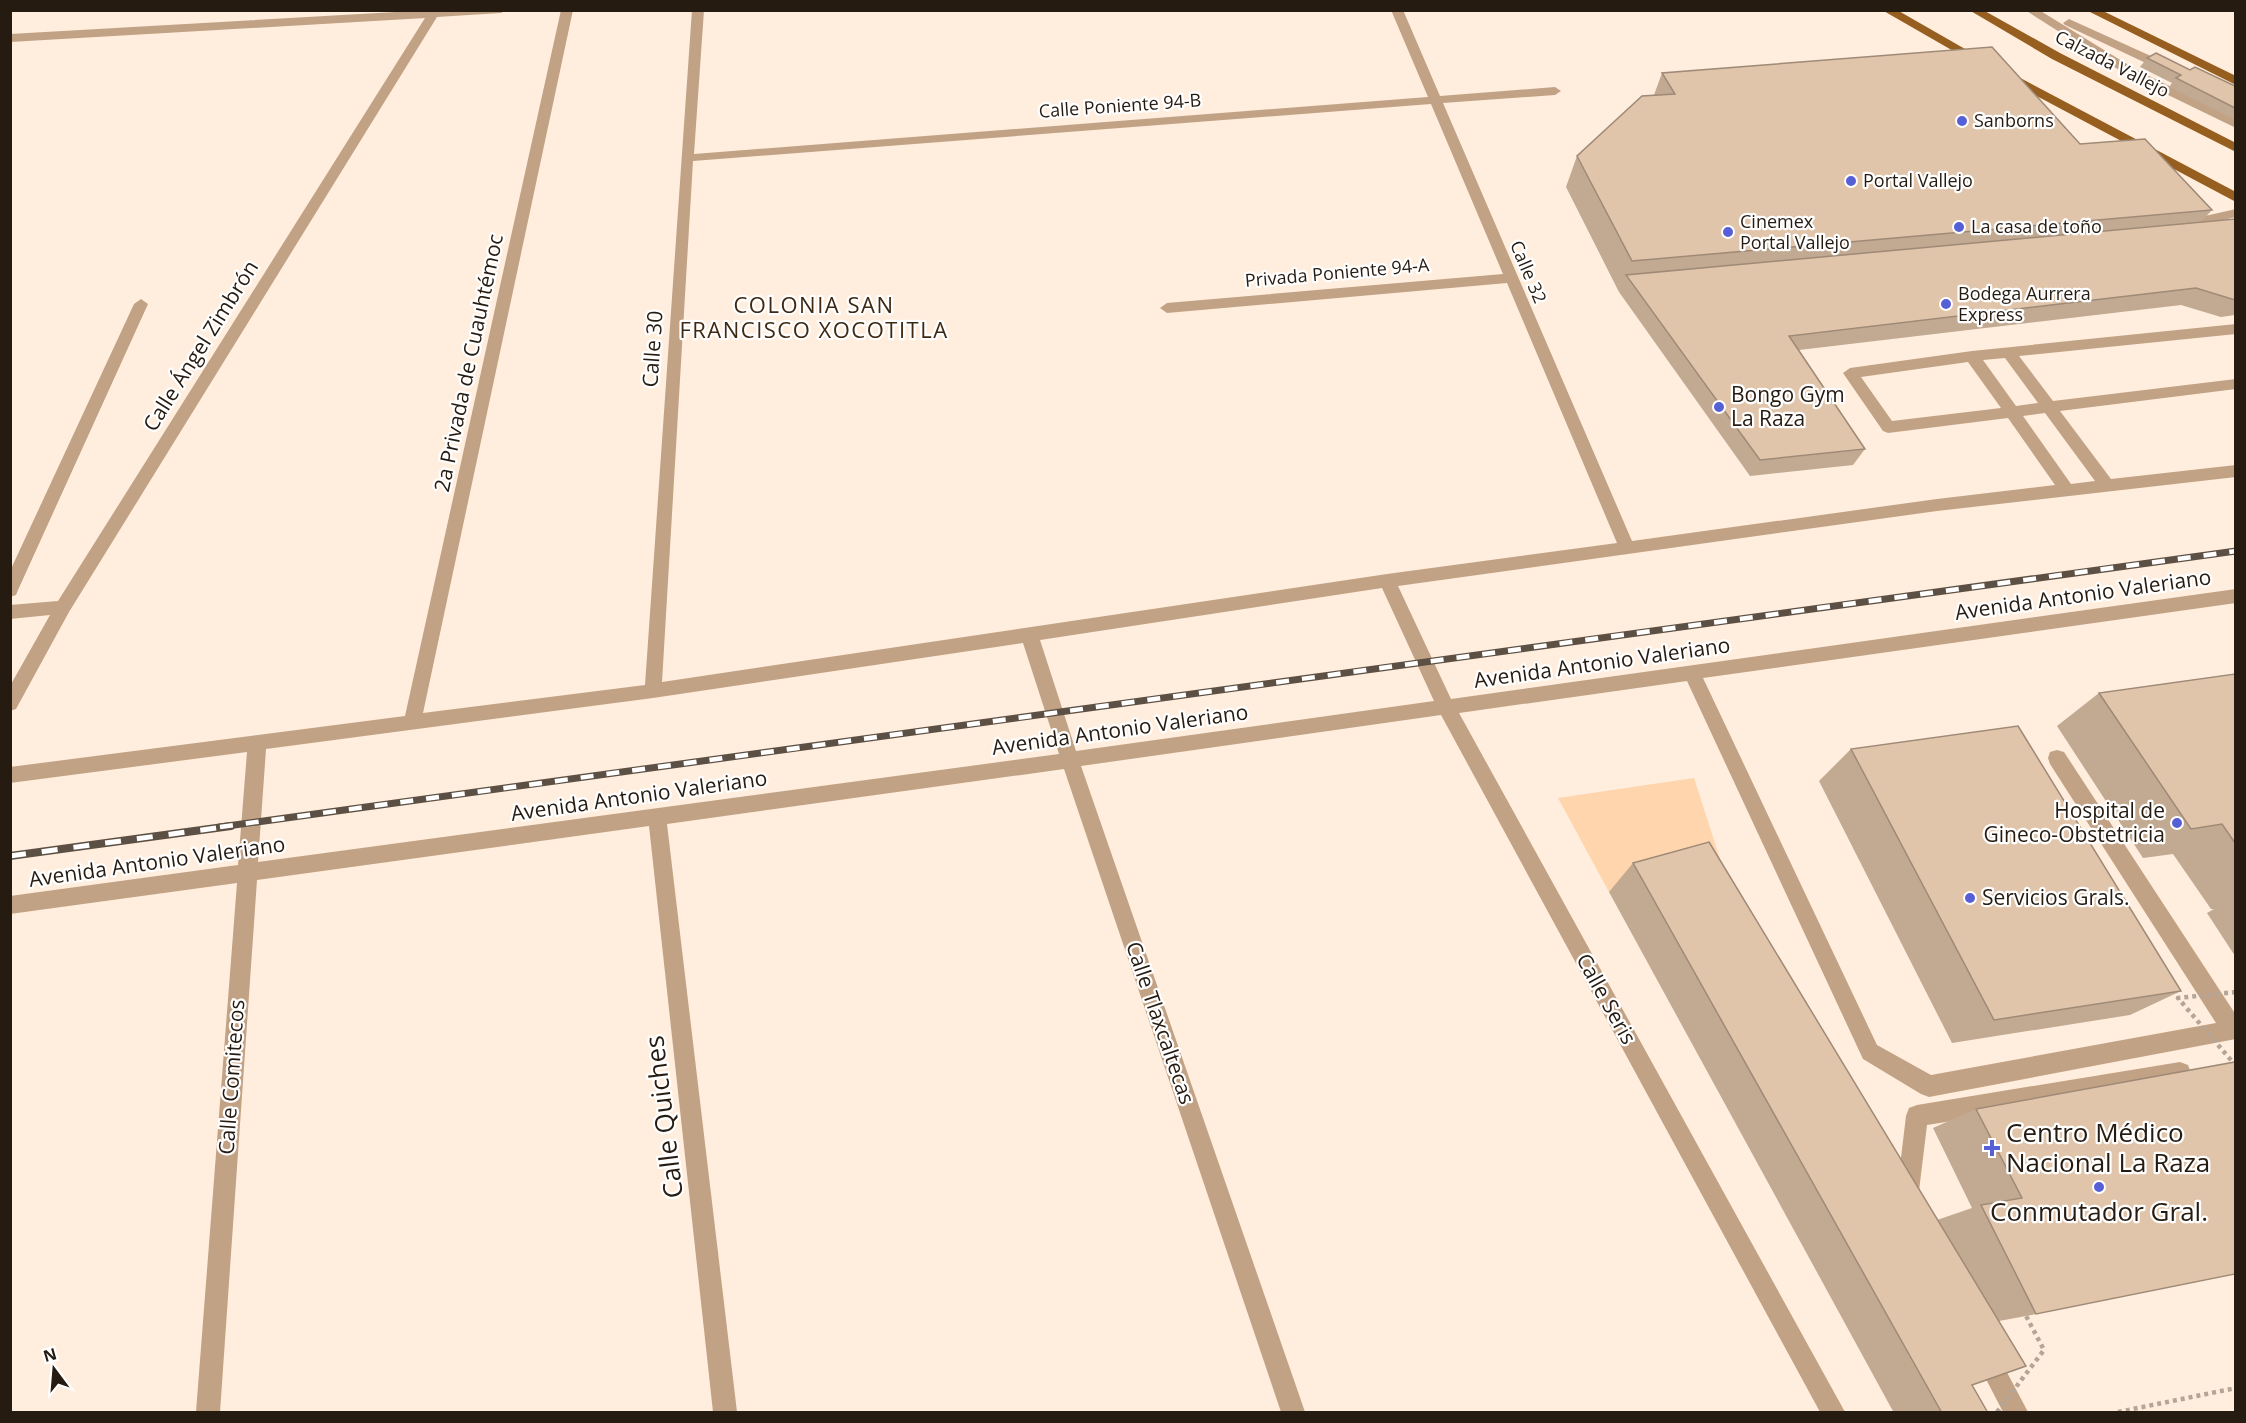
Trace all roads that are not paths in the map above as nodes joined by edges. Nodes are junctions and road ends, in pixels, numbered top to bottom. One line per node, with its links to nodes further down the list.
1 (501, 10): 10 (street)
2 (567, 10): 45 (street, 2a Privada de Cuauhtémoc)
3 (698, 10): 18 (street, Calle 30)
4 (1397, 10): 15 (street, Calle 32)
5 (1887, 10): 19 (main road)
6 (1974, 10): 17 (main road, Calzada Vallejo)
7 (2030, 10): 16 (street)
8 (2040, 10): 12 (street)
9 (2091, 10): 13 (main road, Calzada Vallejo)
10 (433, 14): 11 (street); 38 (street, Calle Ángel Zimbrón)
11 (10, 38)
12 (2186, 77)
13 (2235, 81)
14 (1555, 91): 15 (street, Calle Poniente 94-B)
15 (1435, 99): 18 (street, Calle Poniente 94-B); 22 (street, Calle 32)
16 (2235, 124)
17 (2235, 148)
18 (687, 158): 42 (street, Calle 30)
19 (2235, 198)
20 (2235, 213): 21 (street)
21 (2235, 223)
22 (1511, 278): 24 (street, Privada Poniente 94-A); 34 (street, Calle 32)
23 (141, 304): 36 (street)
24 (1167, 308)
25 (2235, 329): 26 (street)
26 (2009, 353): 27 (street); 29 (street)
27 (1972, 356): 30 (street); 30 (street)
28 (2235, 384): 29 (street)
29 (2048, 408): 30 (street); 32 (street)
30 (2011, 411): 33 (street)
31 (2235, 471): 32 (street)
32 (2107, 485): 33 (street)
33 (2068, 491): 34 (street)
34 (1627, 548): 35 (street)
35 (1387, 581): 40 (street); 44 (street, Calle Seris)
36 (10, 590)
37 (2235, 596): 41 (street, Avenida Antonio Valeriano)
38 (63, 607): 39 (street); 43 (street, Calle Ángel Zimbrón)
39 (10, 612)
40 (1029, 634): 42 (street); 48 (street, Calle Tlaxcaltecas)
41 (1692, 673): 44 (street, Avenida Antonio Valeriano); 47 (street)
42 (653, 691): 45 (street)
43 (10, 704)
44 (1446, 707): 48 (street, Avenida Antonio Valeriano); 59 (street, Calle Seris)
45 (412, 723): 46 (street)
46 (256, 742): 49 (street); 51 (street, Calle Comitecos)
47 (2057, 758)
48 (1070, 760): 50 (street, Avenida Antonio Valeriano); 58 (street, Calle Tlaxcaltecas)
49 (10, 775)
50 (657, 816): 51 (street, Avenida Antonio Valeriano); 57 (street, Calle Quiches)
51 (247, 872): 52 (street, Avenida Antonio Valeriano); 56 (street, Calle Comitecos)
52 (10, 905)
53 (2200, 1069): 54 (street)
54 (1912, 1220)
55 (1974, 1334): 60 (street)
56 (207, 1413)
57 (725, 1413)
58 (1293, 1413)
59 (1833, 1413)
60 (2016, 1413)

